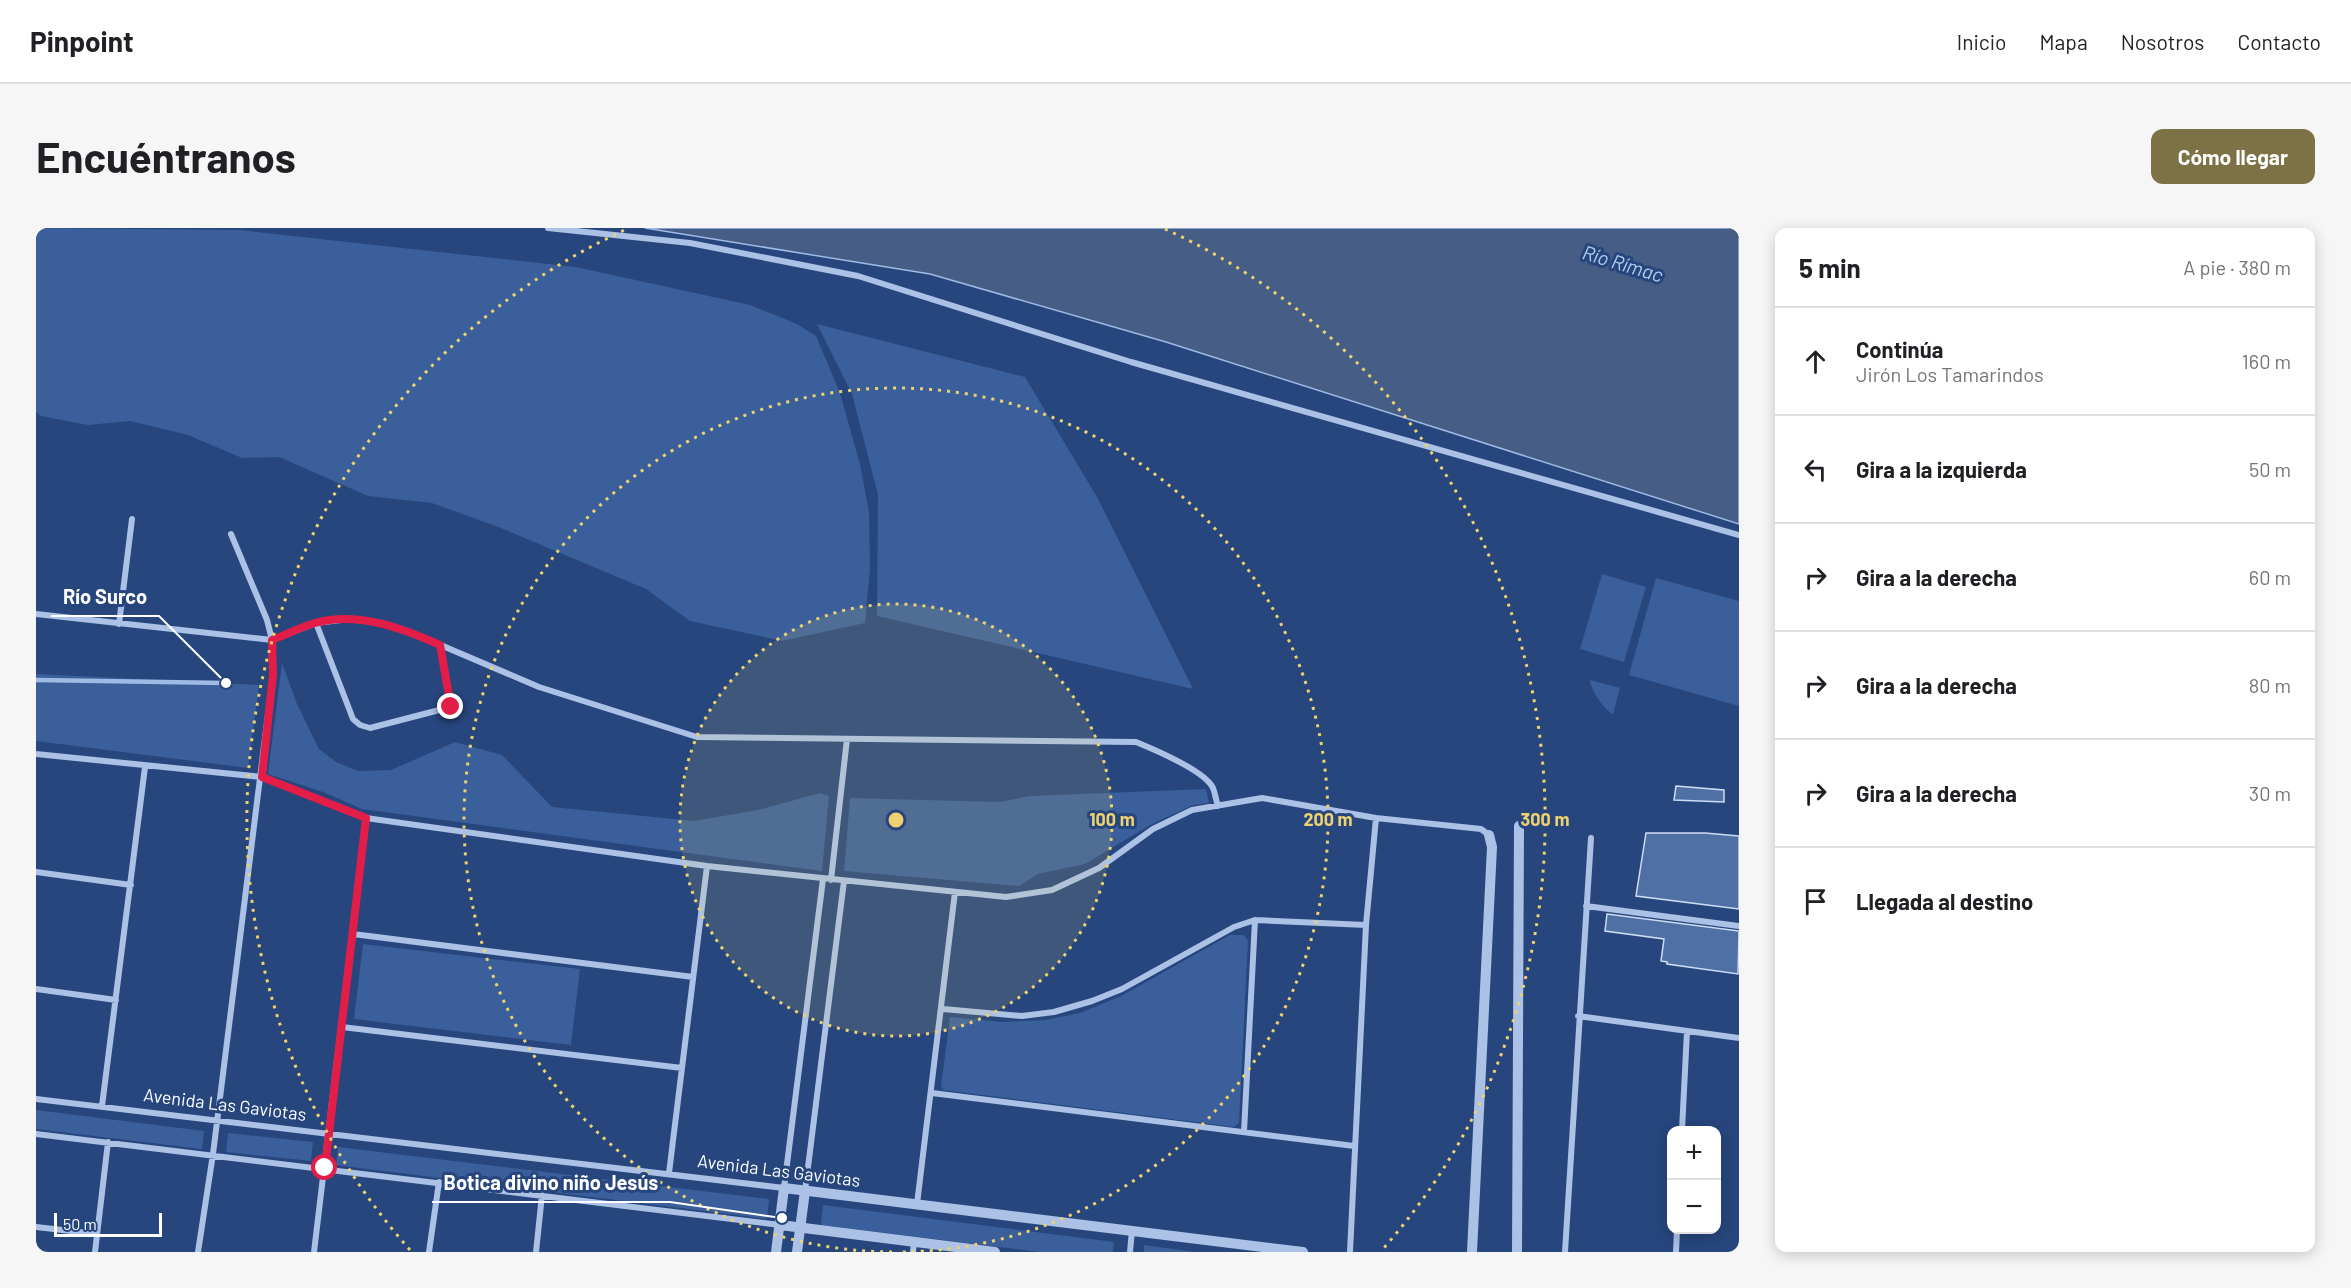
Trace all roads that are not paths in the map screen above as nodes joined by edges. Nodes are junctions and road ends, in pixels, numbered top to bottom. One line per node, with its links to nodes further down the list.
1 (548, 228): 4 (street)
2 (132, 519): 7 (street)
3 (231, 534): 8 (street)
4 (1739, 535)
5 (36, 614): 7 (street)
6 (316, 623): 8 (street); 9 (street); 9 (street)
7 (119, 624): 8 (street)
8 (272, 640): 13 (street)
9 (440, 645): 10 (street)
10 (847, 739): 14 (street); 23 (street)
11 (36, 754): 12 (street)
12 (145, 767): 13 (street); 25 (street)
13 (262, 777): 15 (street); 44 (street)
14 (1218, 806): 16 (street); 26 (street)
15 (366, 818): 20 (street); 31 (street)
16 (1376, 818): 18 (street); 29 (street)
17 (1520, 826): 78 (street)
18 (1489, 835): 77 (street)
19 (1591, 838): 27 (street)
20 (707, 866): 22 (street); 32 (street)
21 (36, 872): 25 (street)
22 (823, 879): 23 (street); 55 (street)
23 (831, 880): 24 (street)
24 (844, 881): 26 (street); 56 (street)
25 (131, 885): 34 (street)
26 (955, 892): 35 (street)
27 (1586, 906): 30 (street); 36 (street)
28 (1255, 920): 29 (street); 35 (street); 46 (street)
29 (1366, 925): 50 (street)
30 (1739, 926)
31 (353, 934): 32 (street); 37 (street)
32 (693, 977): 40 (street)
33 (36, 989): 34 (street)
34 (117, 1000): 43 (street)
35 (943, 1009): 41 (street)
36 (1578, 1016): 38 (street); 79 (street)
37 (342, 1027): 40 (street); 47 (street)
38 (1687, 1031): 39 (street); 45 (street)
39 (1739, 1038)
40 (682, 1068): 53 (street)
41 (932, 1093): 46 (street); 58 (street)
42 (36, 1099): 43 (street, Avenida Las Gaviotas)
43 (102, 1106): 44 (street, Avenida Las Gaviotas)
44 (218, 1119): 47 (street, Avenida Las Gaviotas); 51 (street)
45 (1682, 1126)
46 (1244, 1132): 50 (street)
47 (329, 1133): 52 (street); 53 (street, Avenida Las Gaviotas)
48 (36, 1134): 49 (street)
49 (108, 1142): 51 (street); 63 (street)
50 (1354, 1146): 76 (street)
51 (213, 1154): 52 (street); 67 (street)
52 (325, 1168): 54 (street); 68 (street)
53 (669, 1173): 55 (street, Avenida Las Gaviotas)
54 (439, 1182): 57 (street); 69 (street)
55 (784, 1188): 56 (street, Avenida Las Gaviotas); 59 (street)
56 (805, 1191): 58 (street, Avenida Las Gaviotas); 61 (street)
57 (542, 1195): 59 (street); 70 (street)
58 (917, 1204): 62 (street, Avenida Las Gaviotas)
59 (780, 1225): 61 (street); 71 (street)
60 (36, 1227): 63 (street)
61 (801, 1228): 65 (street); 72 (street)
62 (1132, 1229): 74 (street); 75 (street, Avenida Las Gaviotas)
63 (98, 1234): 66 (street)
64 (1677, 1234): 80 (street)
65 (914, 1247): 73 (street)
66 (95, 1252)
67 (198, 1252)
68 (314, 1252)
69 (429, 1252)
70 (536, 1252)
71 (776, 1252)
72 (797, 1252)
73 (995, 1252)
74 (1130, 1252)
75 (1303, 1252)
76 (1350, 1252)
77 (1472, 1252)
78 (1517, 1252)
79 (1565, 1252)
80 (1676, 1252)

